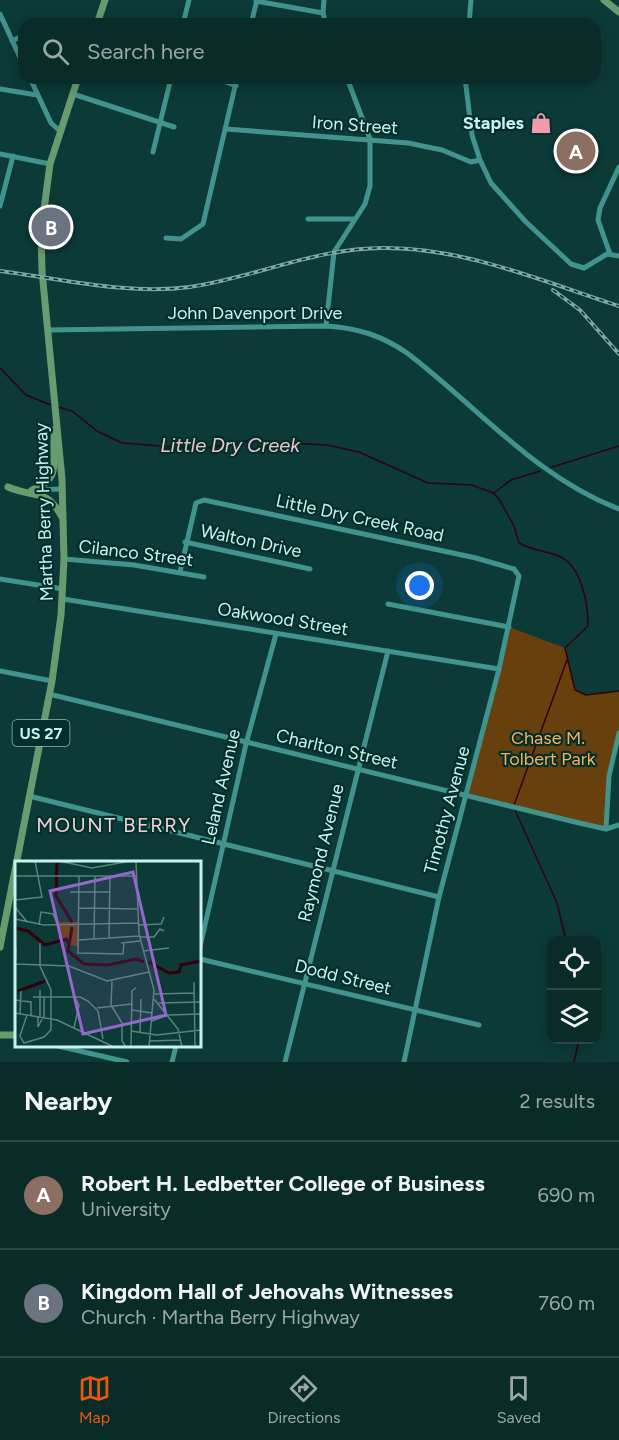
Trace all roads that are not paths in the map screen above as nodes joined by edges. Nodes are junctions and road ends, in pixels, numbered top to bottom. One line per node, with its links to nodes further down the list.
1 (105, 0): 10 (main road)
2 (189, 0): 11 (street)
3 (324, 0): 8 (street)
4 (471, 0): 14 (street)
5 (604, 0): 7 (main road)
6 (256, 1): 8 (street); 12 (street)
7 (619, 12)
8 (323, 13): 13 (street)
9 (0, 14): 16 (street)
10 (99, 18)
11 (184, 18)
12 (252, 18)
13 (324, 18)
14 (470, 18)
15 (18, 38): 16 (street)
16 (12, 41): 17 (street)
17 (18, 54)
18 (32, 84): 27 (street)
19 (76, 84): 26 (main road, Martha Berry Highway)
20 (170, 84): 28 (street)
21 (231, 84): 24 (street)
22 (349, 84): 32 (street)
23 (466, 84): 36 (street)
24 (236, 86): 30 (street)
25 (0, 89): 27 (street)
26 (73, 94): 28 (street); 31 (main road, Martha Berry Highway)
27 (37, 95): 31 (street)
28 (160, 124): 29 (street); 33 (street)
29 (174, 128)
30 (226, 129): 32 (street, Iron Street); 42 (street)
31 (60, 131): 37 (main road, Martha Berry Highway)
32 (370, 139): 36 (street, Iron Street); 41 (street)
33 (153, 152)
34 (0, 154): 35 (street)
35 (13, 156): 37 (street); 39 (street)
36 (480, 160): 43 (street)
37 (50, 164): 46 (main road, Martha Berry Highway)
38 (619, 167): 43 (street)
39 (0, 206)
40 (308, 219): 41 (street)
41 (354, 219): 45 (street)
42 (166, 238)
43 (610, 254): 44 (street)
44 (619, 256)
45 (326, 326): 46 (street, John Davenport Drive); 52 (street, John Davenport Drive)
46 (48, 330): 47 (main road, Martha Berry Highway)
47 (56, 434): 50 (main road, Martha Berry Highway / US 27); 51 (main road)
48 (0, 486): 49 (street)
49 (8, 488): 51 (street); 53 (main road)
50 (62, 489): 51 (street); 53 (main road, Martha Berry Highway / US 27)
51 (32, 490)
52 (619, 509)
53 (63, 518): 55 (main road, Martha Berry Highway / US 27)
54 (185, 542): 56 (street, Little Dry Creek Road); 57 (street, Walton Drive); 58 (street)
55 (64, 560): 58 (street, Cilanco Street); 61 (main road, Martha Berry Highway / US 27)
56 (514, 568): 64 (street, Timothy Avenue)
57 (310, 569)
58 (180, 572): 59 (street, Cilanco Street)
59 (204, 577)
60 (0, 579): 61 (street)
61 (63, 589): 62 (main road, Martha Berry Highway / US 27)
62 (63, 599): 65 (street, Oakwood Street); 69 (main road, Martha Berry Highway / US 27)
63 (388, 604): 64 (street)
64 (509, 627): 67 (street, Timothy Avenue)
65 (276, 634): 66 (street, Oakwood Street); 72 (street, Leland Avenue)
66 (388, 651): 67 (street, Oakwood Street); 73 (street, Raymond Avenue)
67 (499, 669): 74 (street, Timothy Avenue)
68 (0, 671): 69 (street)
69 (52, 681): 70 (main road, Martha Berry Highway / US 27)
70 (49, 694): 72 (street, Charlton Street); 75 (main road, Martha Berry Highway / US 27)
71 (619, 733): 77 (street)
72 (246, 744): 73 (street, Charlton Street); 78 (street, Leland Avenue)
73 (357, 767): 74 (street, Charlton Street); 81 (street, Raymond Avenue)
74 (467, 795): 77 (street, Charlton Street); 82 (street, Timothy Avenue)
75 (29, 796): 78 (street); 79 (main road, Martha Berry Highway / US 27)
76 (619, 825): 77 (street)
77 (606, 829)
78 (223, 843): 81 (street); 83 (street, Leland Avenue)
79 (16, 861)
80 (15, 868): 84 (main road, Martha Berry Highway / US 27)
81 (332, 869): 82 (street); 86 (street, Raymond Avenue)
82 (439, 897): 87 (street, Timothy Avenue)
83 (201, 942)
84 (0, 946)
85 (201, 959): 86 (street, Dodd Street)
86 (305, 983): 87 (street, Dodd Street); 95 (street, Raymond Avenue)
87 (416, 1010): 88 (street, Dodd Street); 96 (street, Timothy Avenue)
88 (479, 1025)
89 (0, 1033): 90 (main road)
90 (15, 1035)
91 (62, 1047): 93 (street)
92 (176, 1047): 94 (street)
93 (127, 1062)
94 (172, 1062)
95 (285, 1062)
96 (404, 1062)

